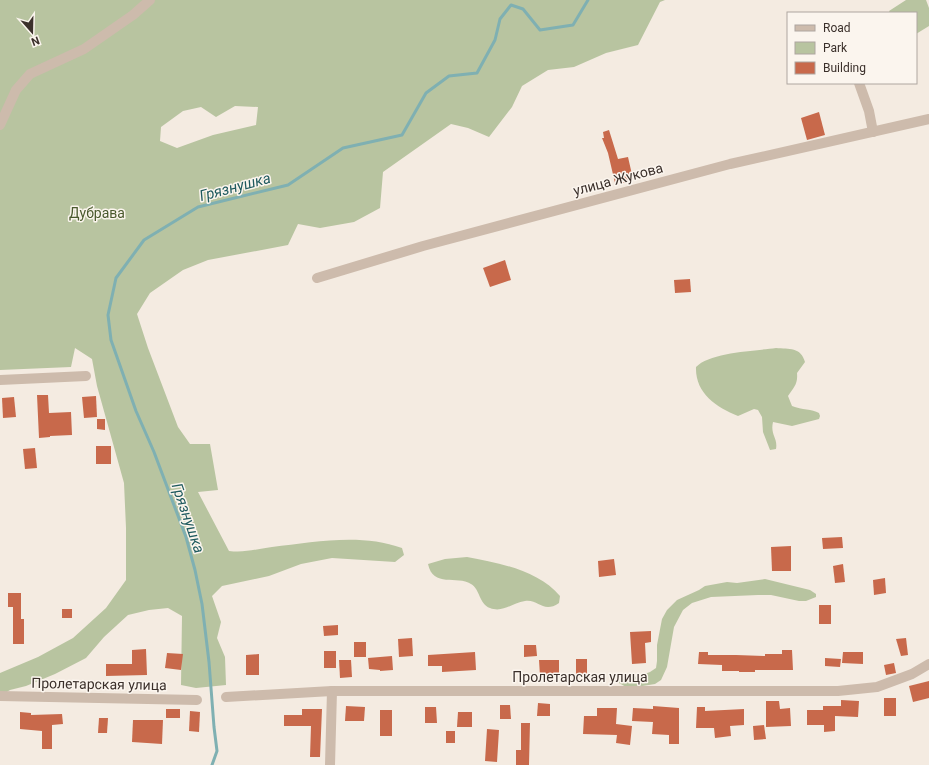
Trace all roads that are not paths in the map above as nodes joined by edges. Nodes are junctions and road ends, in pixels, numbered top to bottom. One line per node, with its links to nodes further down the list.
1 (150, 0): 4 (street)
2 (859, 84): 5 (street)
3 (929, 119): 5 (street, улица Жукова)
4 (0, 125)
5 (873, 132): 6 (street, улица Жукова)
6 (317, 278)
7 (86, 376): 8 (street)
8 (0, 380)
9 (929, 664): 10 (street, Пролетарская улица)
10 (332, 691): 12 (street, Пролетарская улица); 14 (street)
11 (0, 696): 13 (street, Пролетарская улица)
12 (226, 697)
13 (197, 700)
14 (330, 765)

